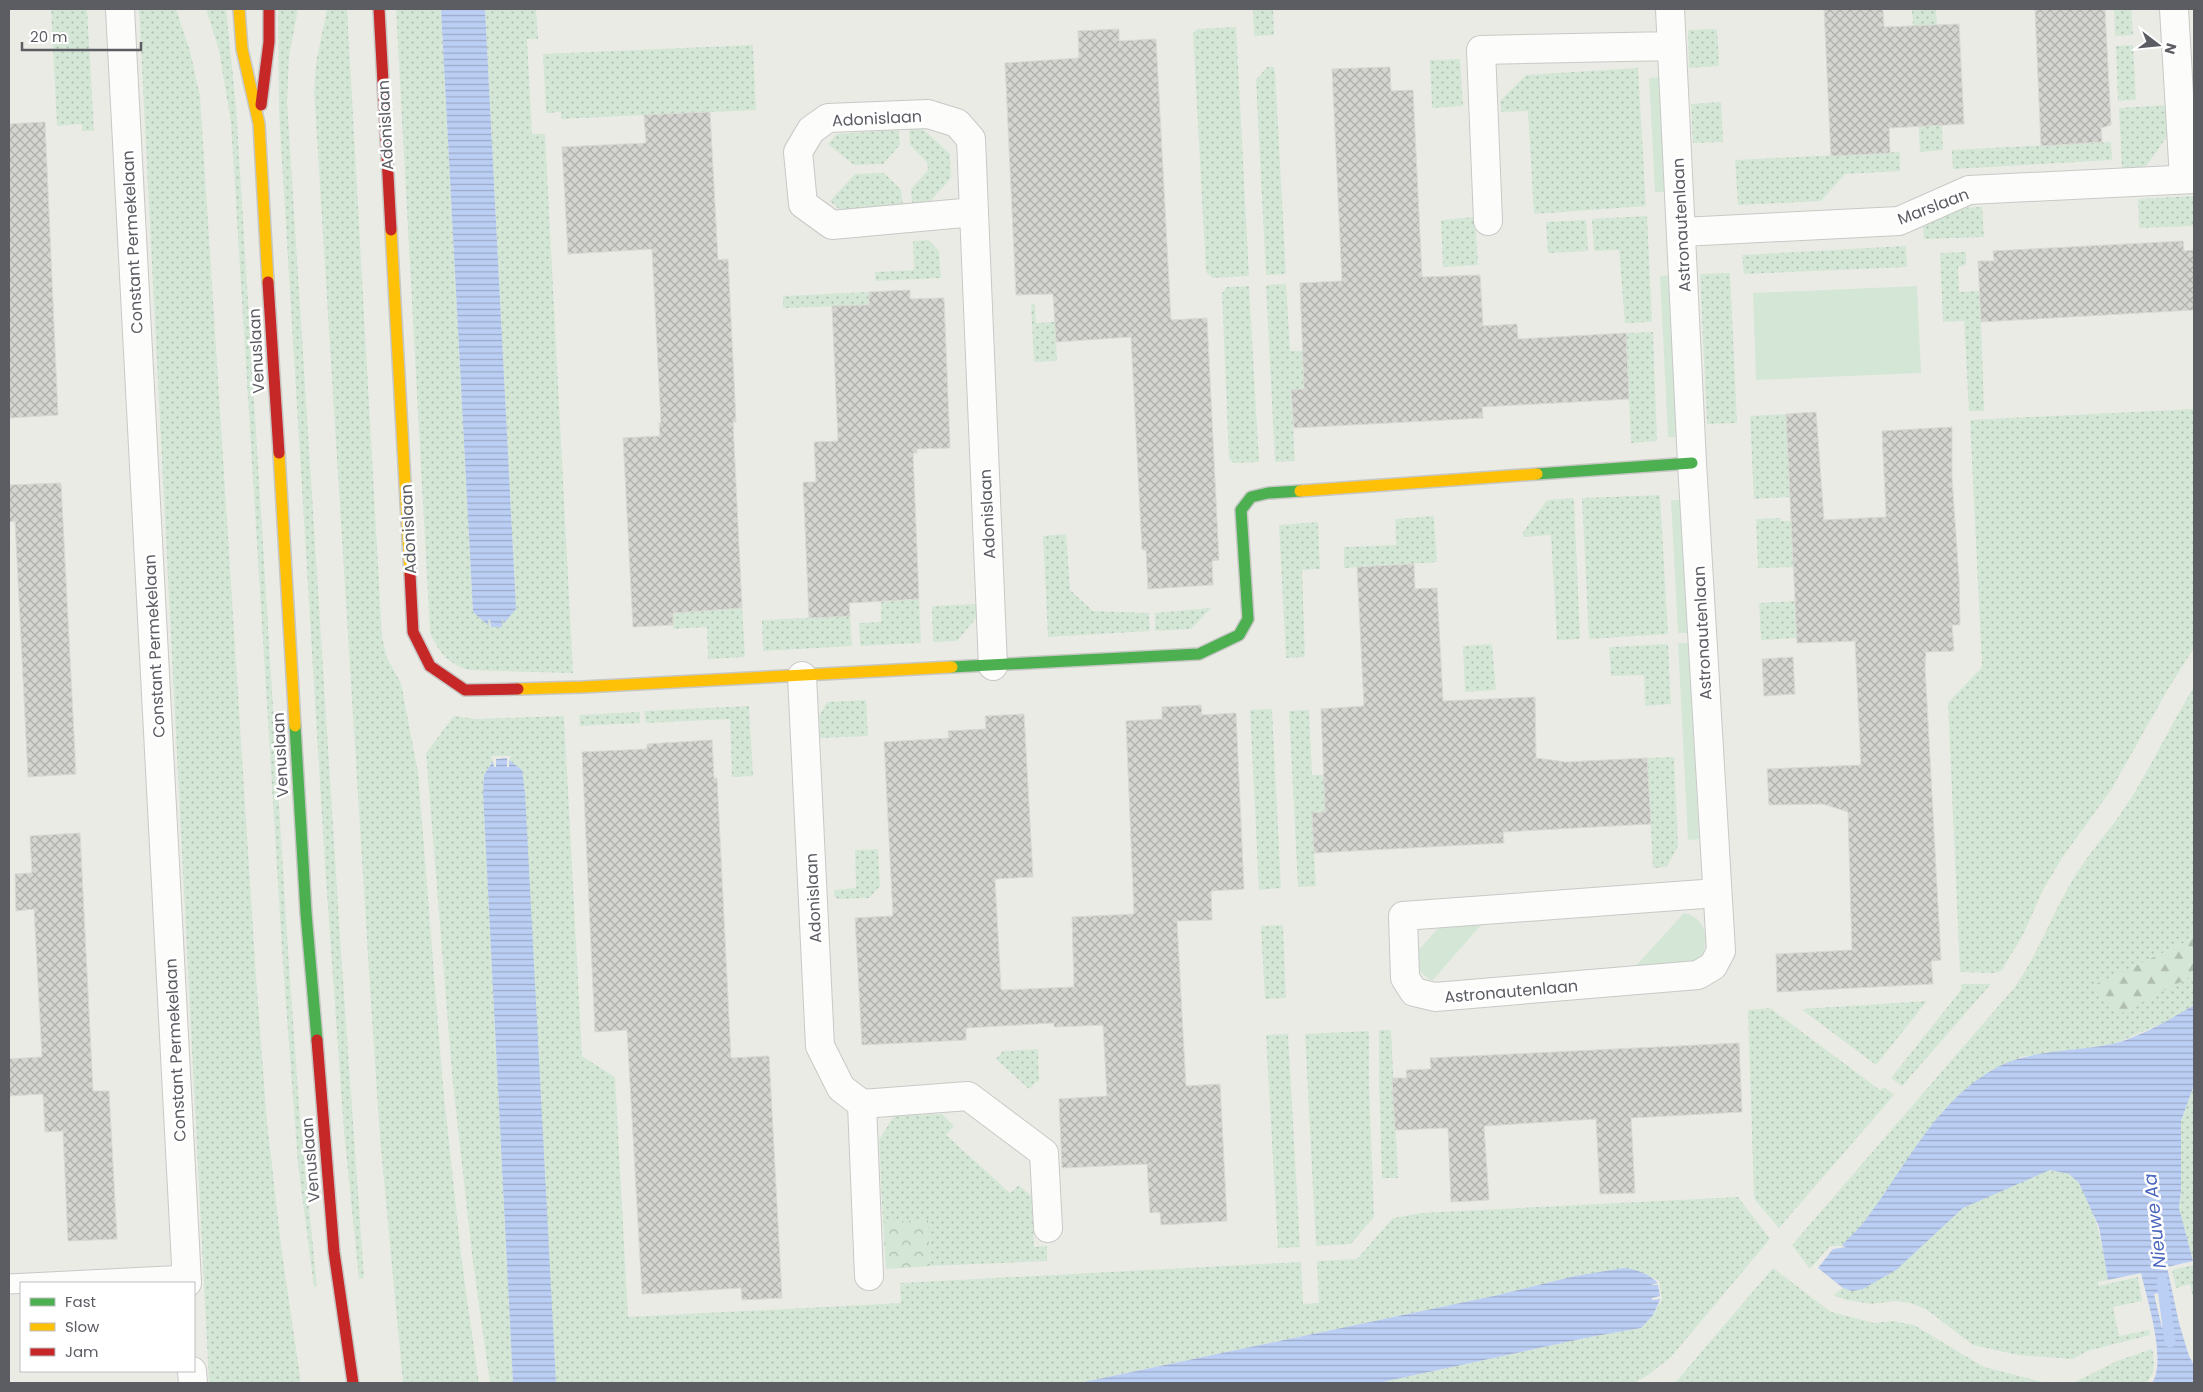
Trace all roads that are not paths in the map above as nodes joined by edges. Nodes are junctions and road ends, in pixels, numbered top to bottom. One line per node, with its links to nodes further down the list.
1 (120, 9): 20 (street, Constant Permekelaan)
2 (239, 9): 8 (street, Venuslaan)
3 (268, 9): 8 (street, Venuslaan)
4 (379, 9): 15 (street, Adonislaan)
5 (1670, 9): 7 (street, Astronautenlaan)
6 (2174, 9): 9 (street, Marslaan)
7 (1672, 46): 11 (street); 12 (street, Astronautenlaan)
8 (259, 124): 22 (street, Venuslaan)
9 (2189, 179): 12 (street, Marslaan)
10 (974, 212): 10 (street, Adonislaan); 14 (street, Adonislaan)
11 (1488, 220)
12 (1682, 232): 13 (street, Astronautenlaan)
13 (1692, 463): 14 (street, Adonislaan); 16 (street, Astronautenlaan)
14 (993, 666): 15 (street, Adonislaan)
15 (802, 676): 17 (street, Adonislaan)
16 (1717, 893): 16 (street, Astronautenlaan)
17 (862, 1104): 18 (street); 19 (street)
18 (1048, 1228)
19 (869, 1276)
20 (187, 1279): 21 (lane)
21 (80, 1282)
22 (352, 1383)

